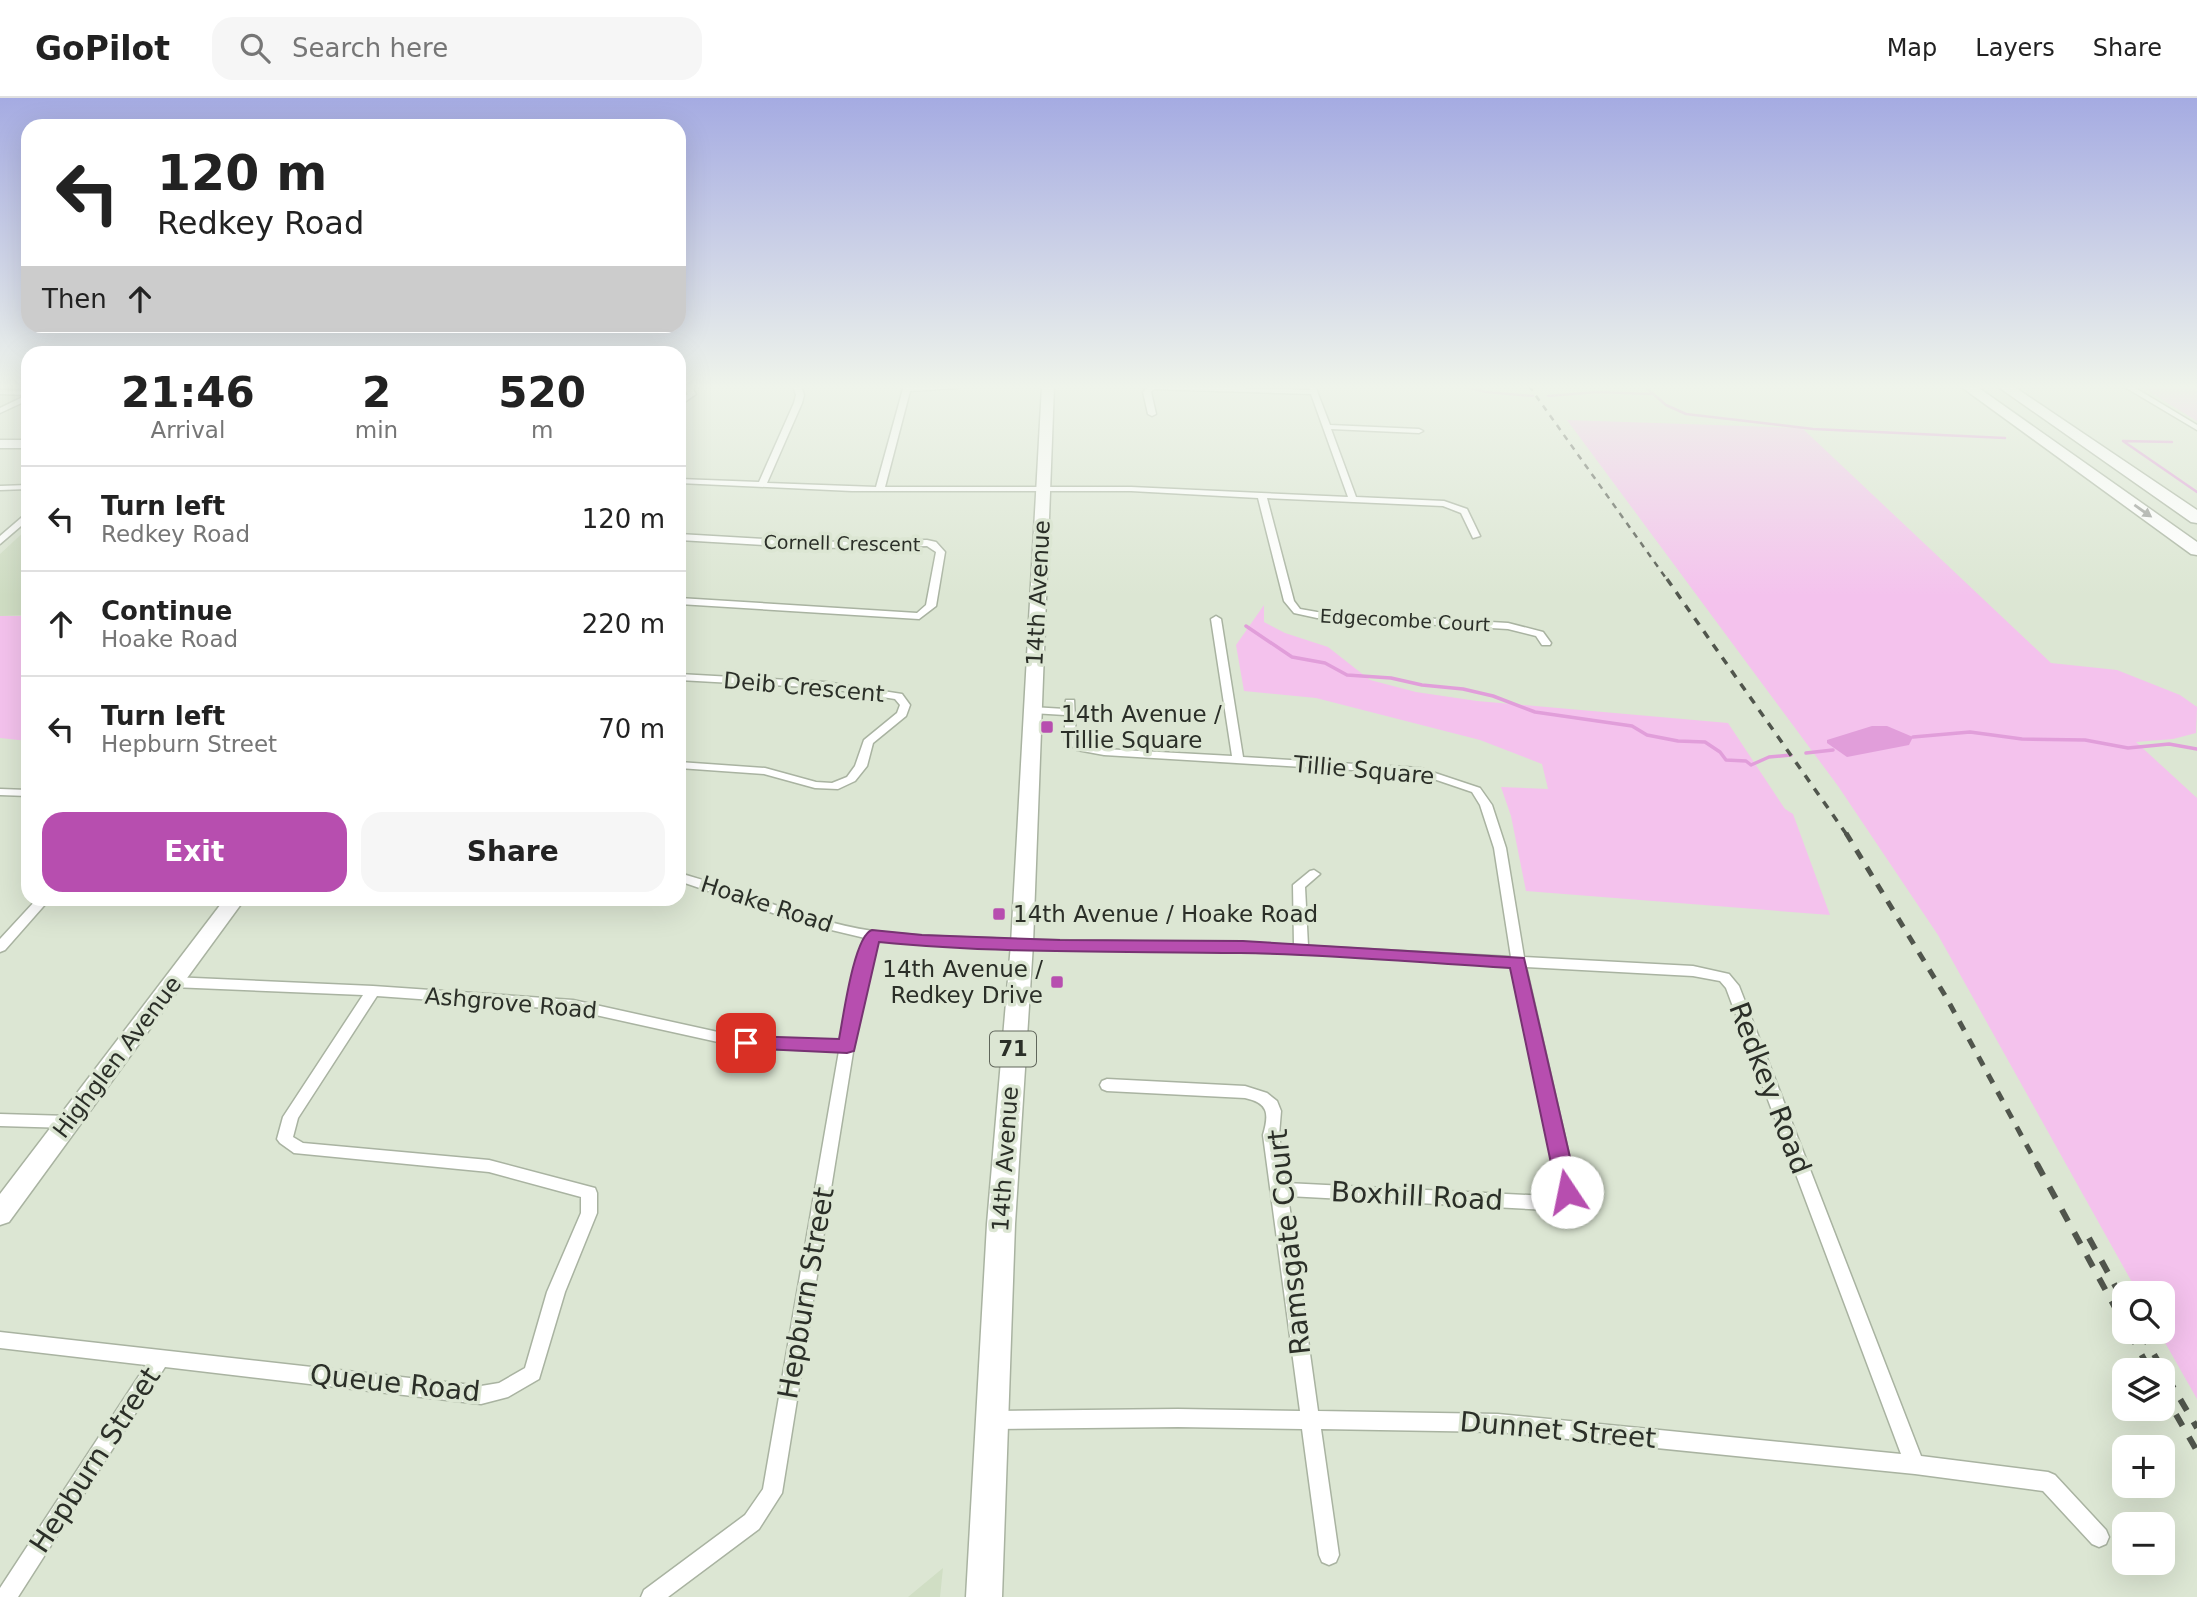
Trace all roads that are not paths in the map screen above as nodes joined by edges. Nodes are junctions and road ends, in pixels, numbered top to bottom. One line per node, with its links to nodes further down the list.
1 (774, 456): 8 (street)
2 (889, 456): 11 (street)
3 (1045, 456): 12 (main road, 14th Avenue / 71)
4 (1337, 456): 14 (street)
5 (2065, 456): 20 (highway, one-way to 20)
6 (2106, 456): 15 (highway)
7 (686, 481): 8 (street)
8 (761, 486): 11 (street)
9 (21, 487): 10 (street)
10 (0, 488)
11 (880, 488): 12 (street)
12 (1044, 488): 13 (street); 25 (main road, 14th Avenue / 71)
13 (1262, 495): 14 (street); 23 (street, Edgecombe Court)
14 (1353, 500): 17 (street)
15 (2197, 518)
16 (21, 521): 19 (street)
17 (1476, 536)
18 (686, 537): 21 (street, Cornell Crescent)
19 (2, 538)
20 (2197, 550)
21 (686, 601)
22 (1216, 619): 26 (street)
23 (1546, 643)
24 (686, 677): 27 (street, Deib Crescent)
25 (1032, 710): 26 (street, Tillie Square); 35 (main road, 14th Avenue / 71)
26 (1238, 760): 38 (street, Tillie Square)
27 (686, 765)
28 (0, 792): 29 (street)
29 (21, 793)
30 (1314, 874): 37 (street)
31 (686, 879): 34 (street, Hoake Road)
32 (38, 906): 36 (street)
33 (229, 906): 39 (street, Highglen Avenue)
34 (872, 935): 35 (street, Hoake Road); 41 (street, Hepburn Street)
35 (1022, 944): 37 (street, Redkey Road); 49 (main road, 14th Avenue / 71)
36 (0, 947)
37 (1301, 950): 38 (street, Redkey Road)
38 (1518, 962): 45 (street, Boxhill Road); 51 (street, Redkey Road)
39 (172, 982): 40 (street, Ashgrove Road); 44 (street, Highglen Avenue)
40 (373, 991): 41 (street, Ashgrove Road); 48 (street, Queue Road)
41 (847, 1046): 55 (street, Hepburn Street)
42 (1107, 1085): 45 (street, Ramsgate Court)
43 (0, 1120): 44 (street)
44 (69, 1122): 46 (street, Highglen Avenue)
45 (1279, 1189): 50 (street, Ramsgate Court)
46 (0, 1214)
47 (0, 1340): 48 (street, Queue Road)
48 (161, 1357): 54 (street, Hepburn Street)
49 (990, 1420): 50 (street, Dunnet Street); 56 (main road, 14th Avenue / 71)
50 (1310, 1421): 51 (street, Dunnet Street); 53 (street, Ramsgate Court)
51 (1915, 1465): 52 (street, Dunnet Street)
52 (2099, 1537)
53 (1329, 1555)
54 (6, 1597)
55 (651, 1597)
56 (984, 1597)

